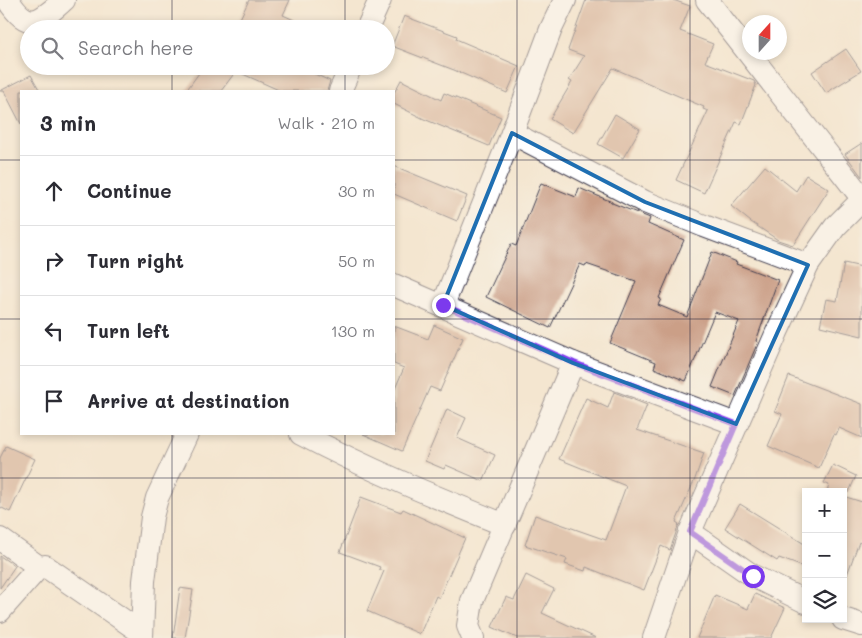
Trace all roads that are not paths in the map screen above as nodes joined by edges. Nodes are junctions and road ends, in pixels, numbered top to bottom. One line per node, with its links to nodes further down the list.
1 (8, 0): 6 (street)
2 (64, 0): 7 (street)
3 (380, 0): 8 (street)
4 (565, 0): 11 (street)
5 (706, 0): 12 (street)
6 (29, 20)
7 (38, 20)
8 (371, 20)
9 (347, 75): 10 (street)
10 (340, 90)
11 (512, 133): 13 (street); 15 (street)
12 (862, 199): 13 (street)
13 (808, 265): 17 (street)
14 (395, 285): 15 (street)
15 (443, 305): 16 (street)
16 (574, 363): 17 (street); 20 (street)
17 (736, 424): 21 (street)
18 (187, 435): 28 (street)
19 (303, 435): 20 (street)
20 (505, 525): 29 (street)
21 (690, 532): 24 (street); 30 (street)
22 (0, 539): 23 (street)
23 (39, 567): 25 (street); 28 (street)
24 (802, 600)
25 (0, 611)
26 (847, 619): 27 (street)
27 (862, 625)
28 (142, 636)
29 (473, 638)
30 (654, 638)

